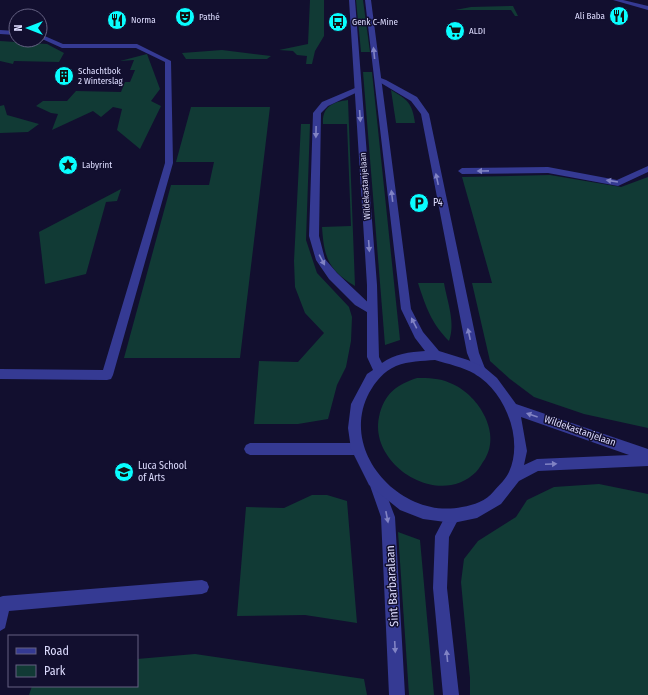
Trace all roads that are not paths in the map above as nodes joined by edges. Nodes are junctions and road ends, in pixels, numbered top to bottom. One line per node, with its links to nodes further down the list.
1 (352, 0): 7 (street, Wildekastanjelaan)
2 (368, 0): 6 (street, one-way to 2)
3 (616, 0): 4 (street)
4 (648, 8)
5 (48, 40): 14 (street)
6 (378, 79): 11 (street, one-way to 6); 13 (street, one-way to 6)
7 (358, 90): 10 (street, Wildekastanjelaan, one-way to 10); 10 (street, one-way to 10)
8 (648, 169): 9 (street, one-way to 9)
9 (462, 171)
10 (372, 311): 12 (street, Wildekastanjelaan)
11 (435, 355): 12 (street, Wildekastanjelaan); 13 (street, Wildekastanjelaan)
12 (380, 371): 16 (street, Wildekastanjelaan)
13 (480, 371): 15 (street, Wildekastanjelaan)
14 (0, 374)
15 (512, 408): 18 (street, Wildekastanjelaan, one-way to 15); 20 (street, Wildekastanjelaan)
16 (357, 449): 17 (street); 21 (street, Wildekastanjelaan)
17 (250, 450)
18 (648, 455)
19 (648, 460): 20 (street, Wildekastanjelaan, one-way to 19)
20 (514, 476): 22 (street, Wildekastanjelaan)
21 (374, 480): 22 (street, Wildekastanjelaan); 26 (street, Sint Barbaralaan, one-way to 26)
22 (452, 516): 27 (street, one-way to 22)
23 (202, 587): 24 (street)
24 (2, 603): 25 (street)
25 (0, 623)
26 (397, 695)
27 (451, 695)

